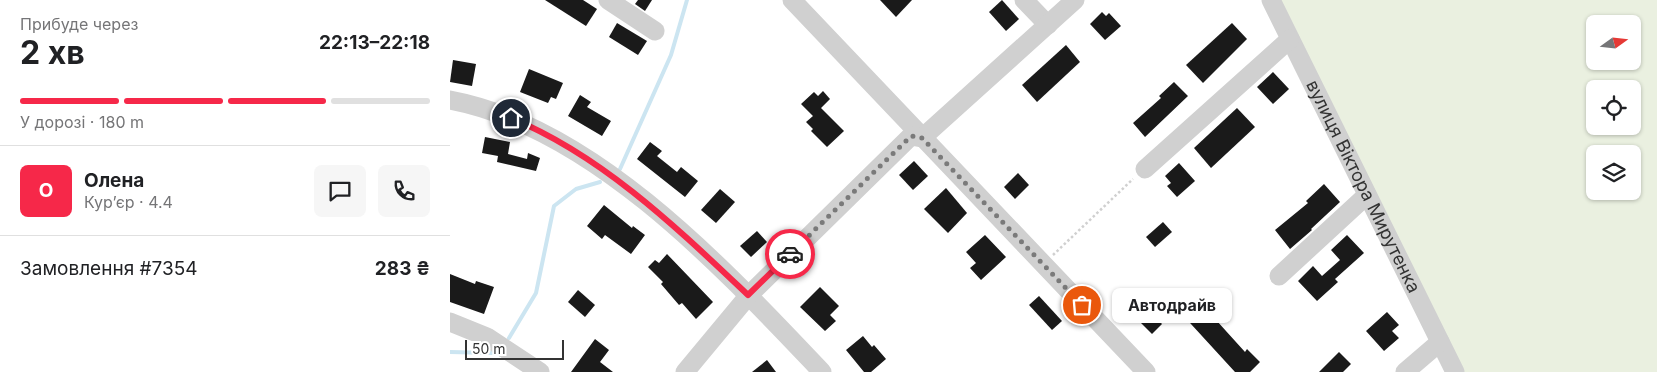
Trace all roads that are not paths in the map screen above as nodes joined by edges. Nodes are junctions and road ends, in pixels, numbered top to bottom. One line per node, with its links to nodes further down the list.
1 (608, 0): 7 (street)
2 (792, 0): 10 (street)
3 (1024, 0): 6 (street)
4 (1075, 0): 6 (street)
5 (1272, 0): 8 (street, вулиця Віктора Мирутенка)
6 (1048, 25): 10 (street)
7 (654, 31)
8 (1290, 39): 11 (street); 12 (street, вулиця Віктора Мирутенка)
9 (450, 100): 14 (street)
10 (922, 138): 14 (street); 20 (street)
11 (1145, 169)
12 (1368, 195): 13 (street); 16 (street, вулиця Віктора Мирутенка)
13 (1279, 276)
14 (748, 295): 18 (street); 19 (street)
15 (450, 322): 17 (street)
16 (1440, 342): 21 (street); 22 (street, вулиця Віктора Мирутенка)
17 (540, 372)
18 (685, 372)
19 (822, 372)
20 (1146, 372)
21 (1405, 372)
22 (1455, 372)

